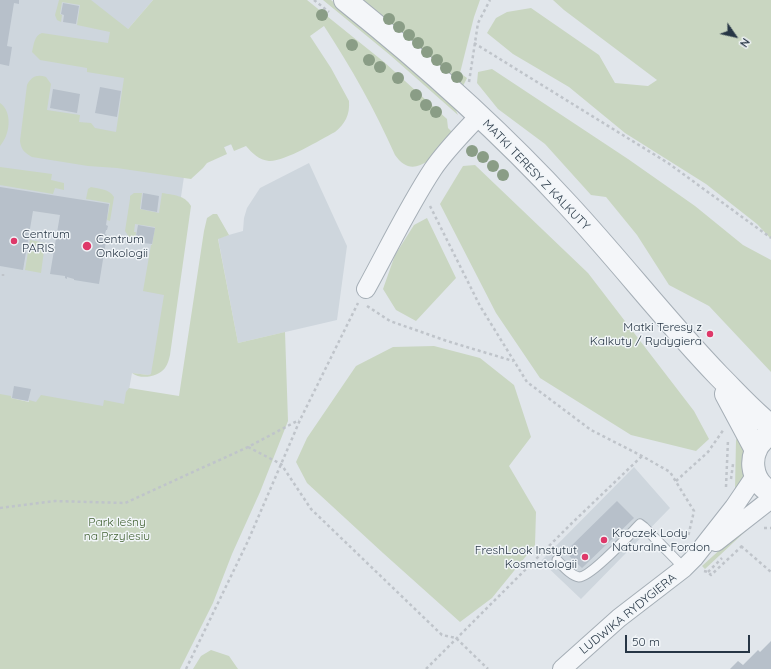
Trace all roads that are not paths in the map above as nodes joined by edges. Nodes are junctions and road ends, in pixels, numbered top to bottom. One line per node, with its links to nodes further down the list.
1 (345, 0): 2 (street, MATKI TERESY Z KALKUTY)
2 (479, 116): 3 (street); 4 (street, MATKI TERESY Z KALKUTY)
3 (363, 295)
4 (711, 367): 5 (street, MATKI TERESY Z KALKUTY); 6 (street, MATKI TERESY Z KALKUTY)
5 (771, 426)
6 (764, 442): 7 (street)
7 (756, 476): 8 (street); 11 (street, LUDWIKA RYDYGIERA)
8 (771, 492)
9 (771, 499): 11 (street, LUDWIKA RYDYGIERA)
10 (558, 560): 11 (lane)
11 (685, 562): 12 (street, LUDWIKA RYDYGIERA)
12 (562, 669)

